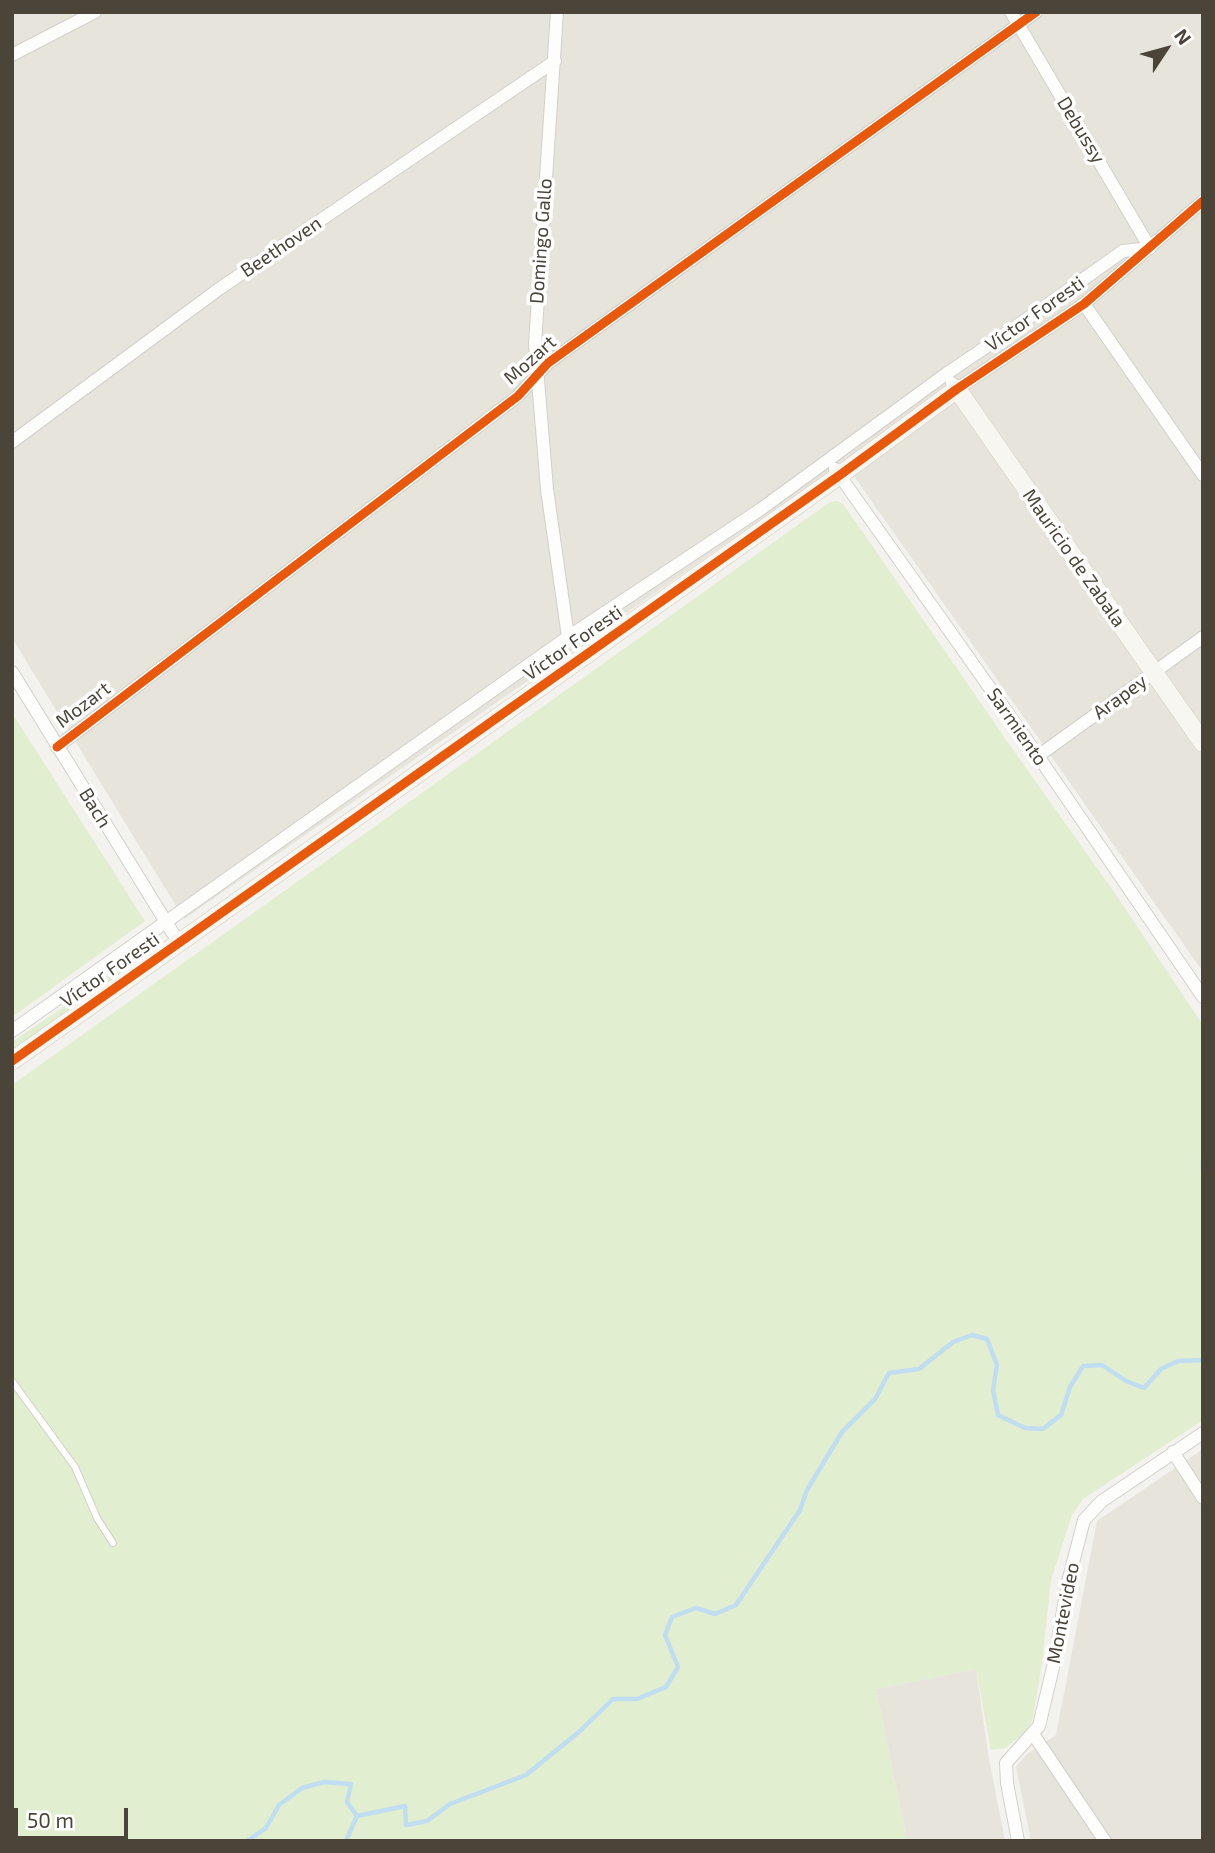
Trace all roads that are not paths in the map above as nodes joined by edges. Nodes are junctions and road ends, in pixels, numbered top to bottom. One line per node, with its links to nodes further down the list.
1 (96, 12): 6 (street)
2 (557, 12): 7 (street, Domingo Gallo)
3 (1011, 12): 5 (street, Debussy)
4 (1036, 12): 5 (street, Mozart)
5 (1019, 25): 9 (street, Debussy); 12 (street, Mozart)
6 (12, 55)
7 (555, 61): 12 (street, Domingo Gallo); 14 (street, Beethoven)
8 (1201, 206): 9 (street)
9 (1150, 248): 10 (street, Víctor Foresti); 11 (street, Víctor Foresti)
10 (1084, 304): 13 (street, Víctor Foresti); 17 (street)
11 (946, 374): 13 (street, Mauricio de Zabala); 15 (street, Víctor Foresti)
12 (537, 375): 18 (street, Domingo Gallo); 23 (street, Mozart)
13 (957, 389): 16 (street, Víctor Foresti); 21 (street, Mauricio de Zabala)
14 (12, 442)
15 (828, 460): 16 (street, Sarmiento); 18 (street, Víctor Foresti)
16 (840, 475): 24 (street, Sarmiento); 26 (street, Víctor Foresti)
17 (1203, 475)
18 (568, 637): 25 (street, Víctor Foresti)
19 (1203, 637): 21 (street, Arapey)
20 (12, 672): 23 (street, Bach)
21 (1154, 673): 22 (street, Mauricio de Zabala); 24 (street, Arapey)
22 (1203, 743)
23 (57, 747): 25 (street, Bach)
24 (1038, 756): 27 (street, Sarmiento)
25 (166, 923): 26 (street, Bach); 28 (street, Víctor Foresti)
26 (179, 943): 29 (street, Víctor Foresti)
27 (1203, 997)
28 (12, 1031)
29 (12, 1061)
30 (12, 1381): 34 (lane)
31 (1203, 1433): 32 (street, Montevideo)
32 (1173, 1452): 33 (street); 35 (street, Montevideo)
33 (1203, 1498)
34 (113, 1543)
35 (1034, 1734): 36 (street, Montevideo); 37 (street)
36 (1018, 1841)
37 (1105, 1841)

